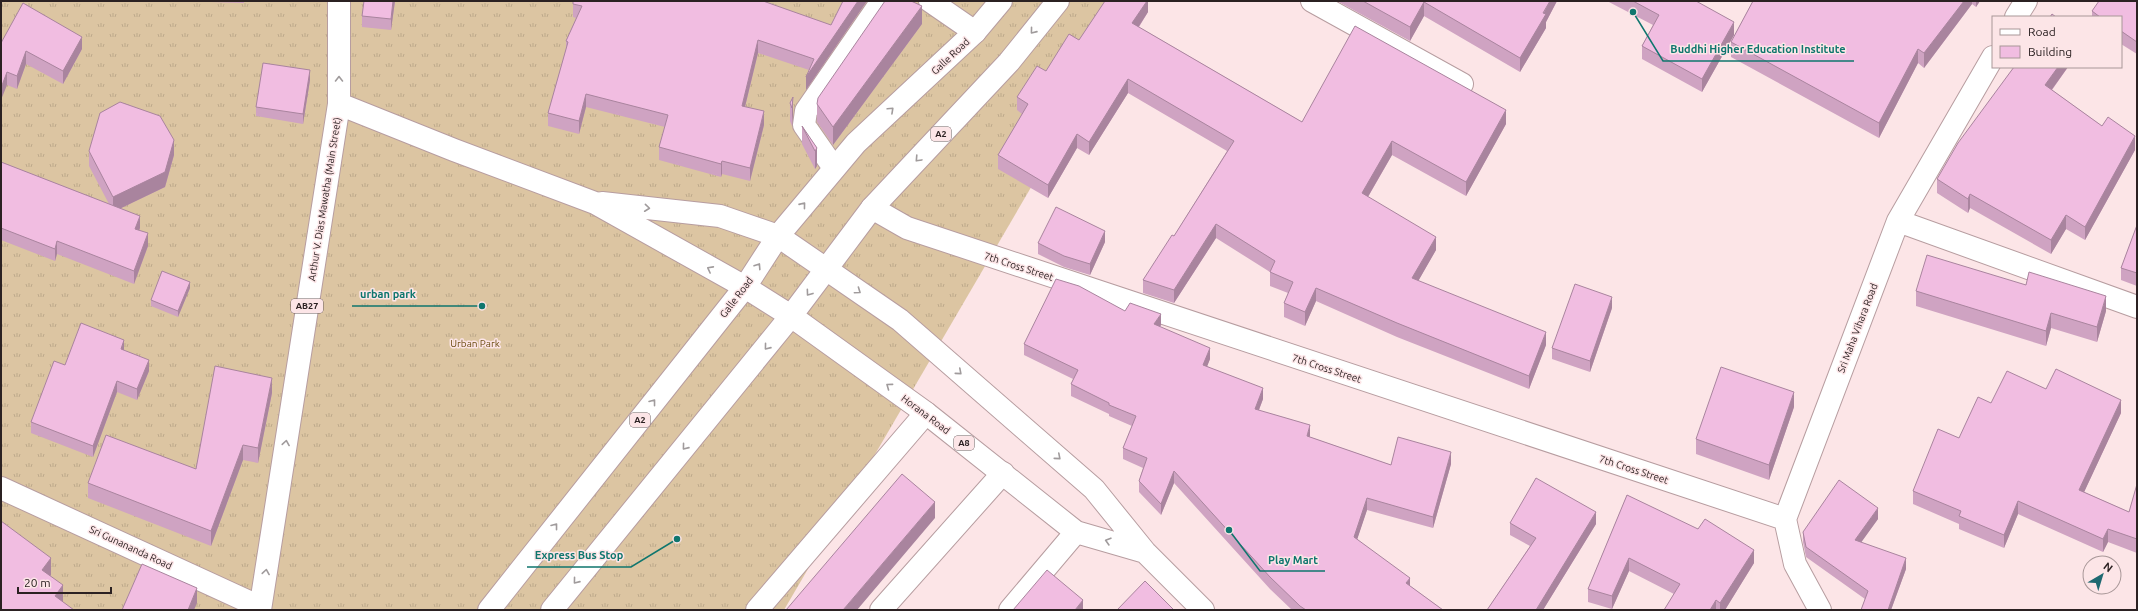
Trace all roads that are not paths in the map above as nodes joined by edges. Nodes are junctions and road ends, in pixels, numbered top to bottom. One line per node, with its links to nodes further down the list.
1 (339, 1): 12 (main road, Arthur V. Dias Mawatha (Main Street) / AB27, one-way to 1)
2 (882, 1): 13 (main road)
3 (930, 1): 9 (main road)
4 (1001, 1): 9 (main road, Galle Road / A2)
5 (1058, 1): 15 (main road, A2, one-way to 15)
6 (1312, 1): 11 (main road)
7 (2026, 1): 8 (main road)
8 (2017, 16)
9 (975, 32): 13 (main road, Galle Road / A2, one-way to 9)
10 (1992, 59): 16 (main road, Sri Maha Vihara Road)
11 (1462, 84)
12 (339, 104): 14 (main road); 28 (main road, Arthur V. Dias Mawatha (Main Street) / AB27, one-way to 12)
13 (834, 168): 17 (main road, Galle Road / A2, one-way to 13)
14 (595, 203): 17 (main road, Horana Road, one-way to 17); 19 (main road, Horana Road, one-way to 14)
15 (872, 208): 18 (main road, A2); 25 (main road, 7th Cross Street)
16 (1898, 221): 20 (main road); 25 (main road, Sri Maha Vihara Road)
17 (778, 236): 18 (main road, Horana Road); 19 (main road, Galle Road / A2, one-way to 17)
18 (826, 269): 21 (main road, A2, one-way to 21); 27 (main road, Horana Road / A8, one-way to 27)
19 (745, 287): 21 (main road, Horana Road); 29 (main road, Galle Road / A2, one-way to 19)
20 (2137, 307)
21 (791, 316): 22 (main road, Horana Road / A8, one-way to 21); 30 (main road, A2, one-way to 30)
22 (926, 413): 23 (main road, Horana Road / A8); 31 (main road)
23 (1003, 473): 26 (main road, Horana Road / A8); 32 (main road)
24 (1, 488): 28 (main road, Sri Gunananda Road)
25 (1785, 519): 35 (main road)
26 (1076, 532): 27 (main road, Horana Road / A8, one-way to 26); 33 (main road)
27 (1145, 552): 34 (main road, Horana Road / A8)
28 (260, 608)
29 (489, 610)
30 (552, 610)
31 (757, 610)
32 (881, 610)
33 (1010, 610)
34 (1203, 610)
35 (1820, 610)

